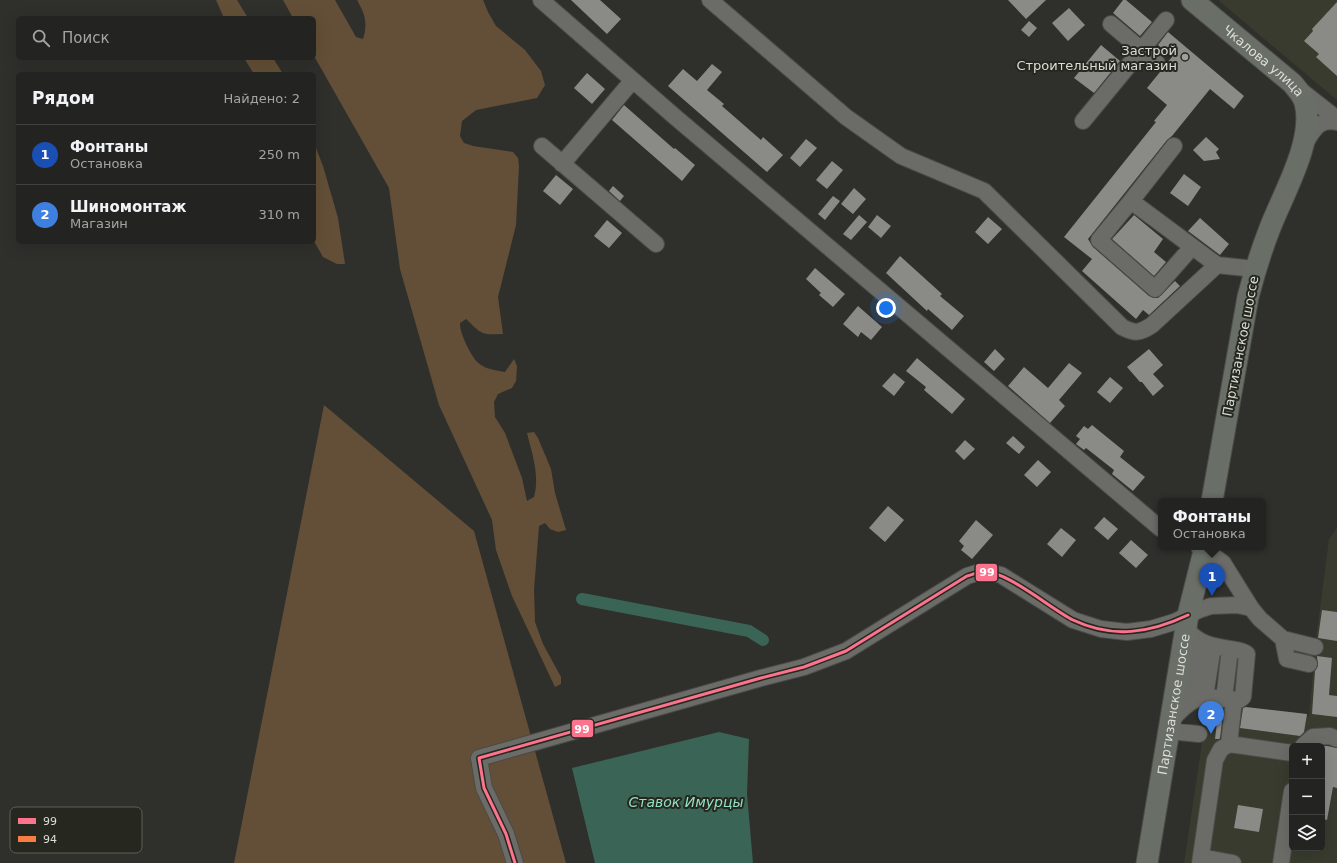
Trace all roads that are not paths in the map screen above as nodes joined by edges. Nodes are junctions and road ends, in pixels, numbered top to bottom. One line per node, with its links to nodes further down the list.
1 (541, 0): 7 (street)
2 (710, 0): 18 (street)
3 (1192, 0): 8 (main road, Чкалова улица)
4 (1166, 20): 9 (street)
5 (1111, 24): 6 (street)
6 (1157, 64)
7 (633, 80): 14 (street); 21 (street)
8 (1292, 83): 10 (street, Чкалова улица); 13 (main road, Партизанское шоссе)
9 (1083, 121)
10 (1337, 121): 13 (street)
11 (542, 146): 14 (street)
12 (1174, 146): 15 (street)
13 (1302, 148): 19 (main road, Партизанское шоссе)
14 (562, 164): 16 (street)
15 (1131, 201): 17 (street); 17 (street)
16 (656, 244)
17 (1192, 247): 18 (street)
18 (1217, 265): 19 (street)
19 (1255, 269): 20 (main road, Партизанское шоссе)
20 (1213, 498)
21 (1158, 526)
22 (1203, 550): 25 (main road, Партизанское шоссе)
23 (1206, 550): 24 (street)
24 (1251, 608): 25 (street); 26 (street)
25 (1197, 633): 29 (street); 30 (street); 31 (main road, Партизанское шоссе); 39 (street)
26 (1283, 639): 27 (street); 28 (street)
27 (1315, 647)
28 (1309, 664)
29 (1198, 699): 30 (street); 31 (street)
30 (1229, 699): 35 (street)
31 (1170, 726): 32 (street); 40 (main road, Партизанское шоссе)
32 (1199, 734)
33 (1337, 739): 34 (street)
34 (1307, 743)
35 (1229, 744): 36 (street); 38 (street)
36 (1289, 753)
37 (1289, 811): 42 (street)
38 (1200, 860): 41 (street)
39 (515, 863)
40 (1146, 863)
41 (1233, 863)
42 (1281, 863)

